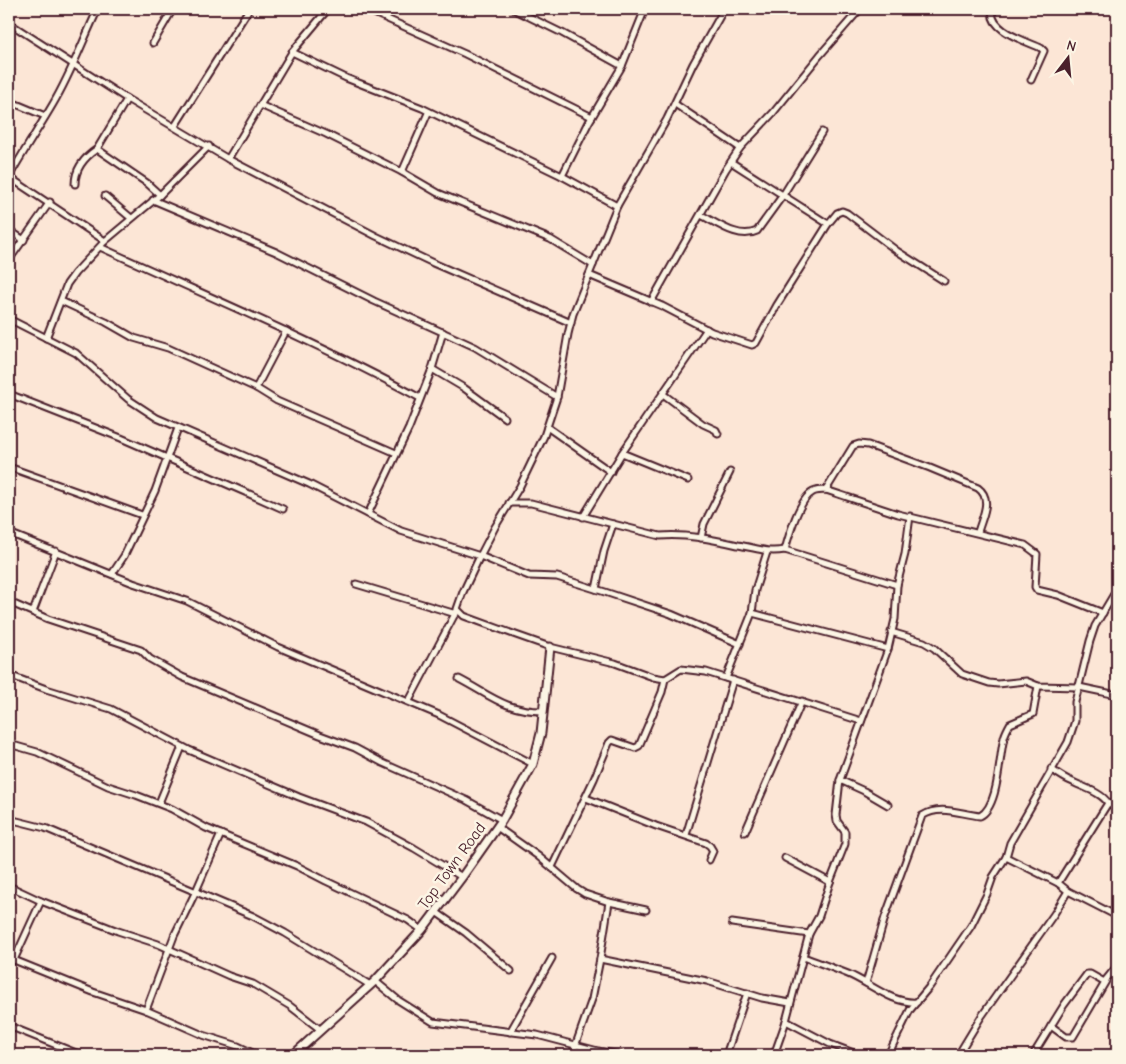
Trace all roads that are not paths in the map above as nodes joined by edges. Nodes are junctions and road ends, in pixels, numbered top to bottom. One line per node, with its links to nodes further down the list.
1 (98, 9): 16 (street)
2 (173, 9): 14 (street)
3 (249, 9): 26 (street)
4 (328, 9): 15 (street)
5 (365, 9): 12 (street)
6 (390, 9): 12 (street)
7 (513, 9): 17 (street)
8 (645, 9): 17 (street)
9 (724, 9): 21 (street)
10 (860, 9): 29 (street)
11 (993, 9): 18 (street)
12 (386, 18): 25 (street)
13 (9, 23): 16 (street)
14 (153, 43)
15 (292, 52): 22 (street); 23 (street)
16 (73, 65): 19 (street); 24 (street)
17 (622, 66): 25 (street)
18 (1031, 80)
19 (127, 99): 26 (street); 30 (street)
20 (9, 102): 24 (street)
21 (675, 104): 29 (street); 42 (street)
22 (260, 105): 31 (street); 33 (street)
23 (428, 113): 33 (street); 34 (street)
24 (45, 116): 35 (street)
25 (592, 118): 34 (street)
26 (174, 126): 28 (street)
27 (822, 132): 38 (street)
28 (209, 146): 31 (street); 37 (street)
29 (740, 148): 32 (street)
30 (97, 149): 36 (street); 37 (street)
31 (228, 159): 57 (street)
32 (730, 162): 38 (street); 43 (street)
33 (402, 172): 51 (street)
34 (562, 176): 42 (street)
35 (9, 177): 41 (street)
36 (75, 184)
37 (160, 195): 40 (street)
38 (783, 195): 43 (street); 45 (street)
39 (105, 196): 44 (street)
40 (153, 200): 44 (street); 60 (street)
41 (50, 202): 47 (street); 48 (street)
42 (617, 206): 51 (street)
43 (701, 215): 55 (street)
44 (131, 218): 48 (street)
45 (828, 224): 53 (street); 58 (street)
46 (9, 230): 47 (street)
47 (24, 240): 50 (street)
48 (105, 241): 49 (street)
49 (100, 247): 54 (street); 59 (street)
50 (9, 260)
51 (593, 265): 52 (street)
52 (589, 275): 55 (street); 57 (street)
53 (944, 281)
54 (61, 301): 61 (street); 63 (street)
55 (652, 302): 58 (street)
56 (9, 319): 61 (street)
57 (571, 323): 66 (street)
58 (707, 329): 65 (street)
59 (286, 331): 63 (street); 67 (street)
60 (443, 332): 62 (street); 66 (street)
61 (46, 338): 70 (street)
62 (432, 369): 67 (street); 68 (street)
63 (256, 388): 72 (street)
64 (9, 394): 74 (street)
65 (664, 394): 71 (street); 73 (street)
66 (557, 397): 69 (street)
67 (420, 398): 72 (street)
68 (505, 418)
69 (547, 427): 76 (street); 80 (street)
70 (178, 428): 74 (street); 82 (street)
71 (718, 434)
72 (396, 453): 82 (street)
73 (622, 453): 76 (street); 78 (street)
74 (166, 458): 81 (street); 83 (street)
75 (9, 467): 83 (street)
76 (611, 472): 85 (street)
77 (730, 472): 89 (street)
78 (688, 480)
79 (826, 490): 84 (street); 87 (street); 90 (street)
80 (510, 503): 85 (street); 93 (street)
81 (282, 510)
82 (368, 514): 93 (street)
83 (142, 516): 94 (street)
84 (910, 516): 87 (street); 96 (street)
85 (583, 517): 86 (street)
86 (613, 524): 89 (street); 97 (street)
87 (978, 532): 103 (street)
88 (9, 533): 91 (street)
89 (701, 538): 92 (street)
90 (785, 550): 92 (street); 96 (street)
91 (56, 551): 94 (street); 101 (street)
92 (767, 552): 102 (street)
93 (480, 556): 97 (street); 100 (street)
94 (112, 574): 116 (street)
95 (356, 584): 100 (street)
96 (897, 585): 104 (street)
97 (596, 589): 105 (street)
98 (1116, 592): 103 (street)
99 (9, 602): 101 (street)
100 (457, 611): 106 (street); 116 (street)
101 (33, 612): 131 (street)
102 (752, 613): 105 (street); 107 (street)
103 (1103, 613): 114 (street)
104 (891, 632): 107 (street); 113 (street)
105 (740, 644): 109 (street)
106 (550, 647): 111 (street); 118 (street, Top Town Road)
107 (888, 649): 119 (street)
108 (9, 675): 121 (street)
109 (726, 678): 111 (street); 112 (street)
110 (459, 679): 118 (street)
111 (665, 679): 125 (street)
112 (733, 680): 117 (street); 135 (street)
113 (1038, 686): 114 (street); 163 (street)
114 (1079, 688): 115 (street); 123 (street)
115 (1117, 695)
116 (410, 701): 122 (street)
117 (802, 701): 119 (street); 133 (street)
118 (544, 711): 122 (street, Top Town Road)
119 (861, 721): 124 (street)
120 (9, 744): 126 (street)
121 (182, 747): 126 (street); 140 (street)
122 (533, 764): 131 (street, Top Town Road)
123 (1052, 769): 127 (street); 136 (street)
124 (840, 780): 128 (street); 141 (street)
125 (586, 798): 135 (street); 139 (street)
126 (159, 803): 134 (street)
127 (1108, 803): 129 (street); 142 (street)
128 (888, 805)
129 (1117, 809)
130 (9, 819): 144 (street)
131 (502, 820): 132 (street, Top Town Road)
132 (497, 827): 139 (street); 140 (street, Top Town Road)
133 (745, 832)
134 (221, 834): 144 (street); 152 (street)
135 (686, 835): 138 (street)
136 (1006, 857): 142 (street); 165 (street)
137 (785, 858): 141 (street)
138 (709, 860)
139 (552, 867): 147 (street)
140 (462, 877): 149 (street, Top Town Road)
141 (830, 882): 153 (street)
142 (1058, 883): 145 (street)
143 (9, 886): 146 (street)
144 (196, 891): 154 (street); 162 (street)
145 (1068, 891): 150 (street); 183 (street)
146 (41, 901): 154 (street); 157 (street)
147 (610, 902): 148 (street); 158 (street)
148 (646, 910)
149 (436, 912): 152 (street, Top Town Road); 160 (street)
150 (1117, 916)
151 (732, 923): 153 (street)
152 (422, 930): 162 (street, Top Town Road)
153 (809, 934): 155 (street)
154 (169, 950): 167 (street); 171 (street)
155 (803, 957): 163 (street); 166 (street)
156 (552, 958): 172 (street)
157 (11, 959): 167 (street)
158 (600, 959): 164 (street); 173 (street)
159 (1117, 966): 161 (street)
160 (511, 971)
161 (1106, 981): 170 (street); 170 (street)
162 (372, 983): 171 (street, Top Town Road); 172 (street)
163 (866, 983): 165 (street)
164 (746, 993): 166 (street); 179 (street)
165 (917, 1002): 182 (street)
166 (790, 1003): 168 (street)
167 (146, 1010): 175 (street)
168 (786, 1022): 180 (street); 181 (street)
169 (9, 1026): 174 (street)
170 (1051, 1026): 184 (street)
171 (321, 1030): 176 (street, Top Town Road)
172 (510, 1032): 173 (street)
173 (576, 1046): 177 (street); 178 (street)
174 (81, 1055)
175 (256, 1055)
176 (293, 1055)
177 (572, 1055)
178 (621, 1055)
179 (726, 1055)
180 (774, 1055)
181 (859, 1055)
182 (888, 1055)
183 (958, 1055)
184 (1033, 1055)

